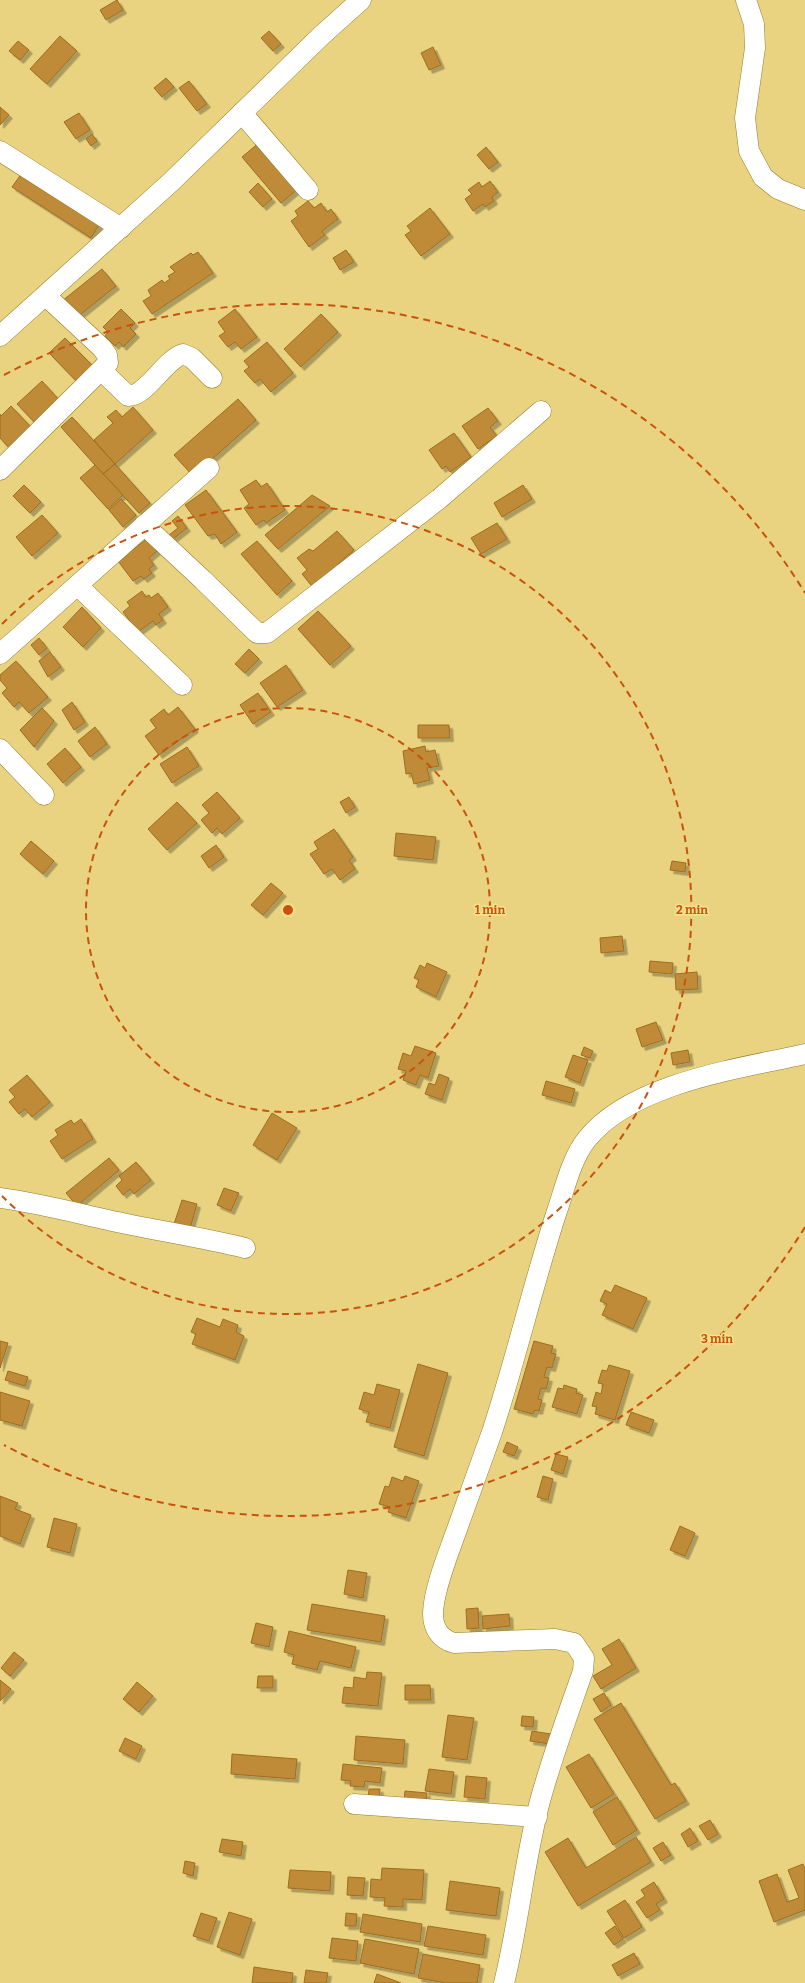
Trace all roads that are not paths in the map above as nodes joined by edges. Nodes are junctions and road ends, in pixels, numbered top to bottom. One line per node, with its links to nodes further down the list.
1 (361, 0): 3 (street)
2 (746, 0): 6 (street)
3 (242, 113): 5 (street); 7 (street)
4 (0, 151): 7 (street)
5 (308, 190)
6 (805, 200)
7 (121, 228): 8 (street)
8 (46, 296): 9 (street); 10 (street)
9 (0, 336)
10 (102, 371): 11 (street); 14 (street)
11 (212, 378)
12 (541, 411): 15 (street)
13 (209, 468): 15 (street)
14 (0, 470)
15 (144, 525): 16 (street)
16 (78, 586): 17 (street); 18 (street)
17 (0, 654)
18 (182, 685)
19 (0, 749): 20 (street)
20 (44, 795)
21 (805, 1054): 25 (street)
22 (0, 1198): 23 (street)
23 (245, 1248)
24 (354, 1804): 25 (street)
25 (537, 1817): 26 (street)
26 (504, 1983)

